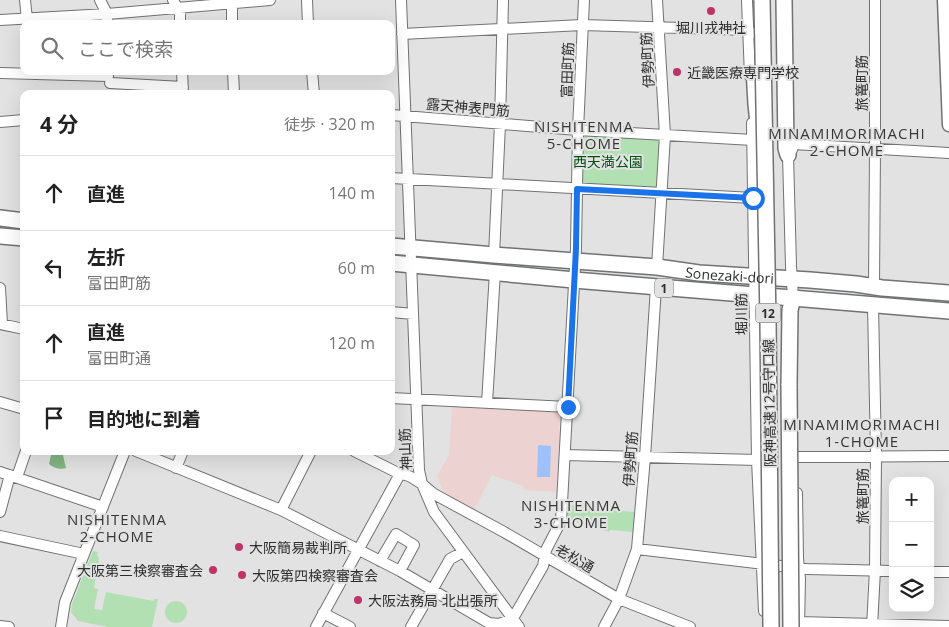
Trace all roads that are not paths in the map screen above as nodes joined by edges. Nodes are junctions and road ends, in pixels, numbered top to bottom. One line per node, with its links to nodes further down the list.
1 (25, 0): 20 (street)
2 (100, 0): 21 (street)
3 (270, 0): 18 (street)
4 (306, 0): 25 (street)
5 (401, 0): 30 (street, 神山筋)
6 (503, 0): 28 (street)
7 (584, 0): 26 (street, 富田町筋)
8 (657, 0): 27 (street, 伊勢町筋)
9 (747, 0): 29 (street, 堀川筋)
10 (753, 0): 56 (highway, bridge)
11 (762, 0): 56 (highway, 阪神高速12号守口線 / 12, bridge)
12 (766, 0): 33 (street)
13 (772, 0): 152 (highway, 阪神高速12号守口線 / 12)
14 (784, 0): 53 (highway)
15 (790, 0): 53 (street)
16 (874, 0): 54 (street, 旅篭町筋)
17 (944, 0): 49 (main road)
18 (232, 3): 19 (street); 24 (street)
19 (174, 4): 21 (street); 23 (street)
20 (27, 19): 21 (street); 22 (street)
21 (107, 19)
22 (0, 20)
23 (180, 20)
24 (232, 20)
25 (308, 20)
26 (582, 25): 27 (street); 28 (street); 50 (street, 富田町筋)
27 (659, 27): 29 (street); 51 (street, 伊勢町筋)
28 (502, 29): 30 (street); 48 (street)
29 (749, 30): 33 (street); 52 (street, 堀川筋)
30 (402, 34): 31 (street, 神山筋)
31 (403, 47): 32 (street); 45 (street, 神山筋)
32 (395, 48)
33 (767, 64): 63 (street)
34 (0, 73): 35 (street)
35 (20, 74)
36 (27, 75): 40 (street)
37 (182, 75): 41 (street)
38 (233, 75): 42 (street)
39 (312, 75): 43 (street)
40 (109, 81): 41 (street)
41 (183, 90)
42 (234, 90)
43 (314, 90)
44 (395, 115): 45 (street, 露天神表門筋)
45 (405, 116): 48 (street, 露天神表門筋); 58 (street, 神山筋)
46 (20, 120): 47 (street)
47 (0, 122)
48 (500, 124): 50 (street, 露天神表門筋); 59 (street)
49 (949, 125)
50 (578, 130): 51 (street, 露天神表門筋); 60 (street, 富田町筋)
51 (665, 135): 52 (street, 露天神表門筋); 61 (street, 伊勢町筋)
52 (752, 140): 62 (street, 堀川筋)
53 (789, 143): 54 (street); 79 (street)
54 (875, 148): 55 (street); 81 (street, 旅篭町筋)
55 (949, 153)
56 (765, 156): 150 (highway, 阪神高速12号守口線 / 12, bridge)
57 (395, 178): 58 (street)
58 (407, 178): 59 (street); 71 (street, 神山筋)
59 (498, 183): 60 (street); 72 (street)
60 (577, 189): 61 (street); 73 (street, 富田町筋)
61 (662, 193): 62 (street); 76 (street, 伊勢町筋)
62 (753, 198): 78 (street, 堀川筋)
63 (770, 198)
64 (0, 217): 65 (highway)
65 (20, 219)
66 (0, 226): 67 (highway)
67 (20, 228)
68 (0, 236): 69 (highway)
69 (20, 238)
70 (395, 246): 71 (highway, Sonezaki-dori / 1)
71 (410, 248): 72 (highway, Sonezaki-dori / 1); 75 (street, 神山筋)
72 (494, 255): 73 (highway, Sonezaki-dori / 1)
73 (575, 261): 76 (highway, Sonezaki-dori / 1); 80 (street, 富田町筋)
74 (395, 264): 75 (highway, Sonezaki-dori / 1)
75 (411, 265): 77 (highway, Sonezaki-dori / 1); 90 (street, 神山筋)
76 (657, 267): 78 (highway, Sonezaki-dori / 1)
77 (495, 272): 80 (highway, Sonezaki-dori / 1); 96 (street)
78 (754, 277): 79 (highway, Sonezaki-dori / 1); 85 (street, 堀川筋)
79 (792, 279): 81 (highway, Sonezaki-dori / 1); 86 (street)
80 (574, 280): 82 (highway, Sonezaki-dori / 1); 97 (street, 富田町筋)
81 (874, 286): 84 (highway, Sonezaki-dori / 1)
82 (656, 287): 85 (highway, Sonezaki-dori / 1); 110 (street, 伊勢町筋)
83 (0, 288): 91 (street)
84 (949, 293)
85 (754, 295): 86 (highway, Sonezaki-dori / 1); 111 (street, 堀川筋)
86 (793, 298): 87 (highway, Sonezaki-dori / 1); 109 (street); 138 (highway, bridge)
87 (873, 305): 88 (highway, Sonezaki-dori / 1); 107 (street, 旅篭町筋)
88 (949, 311)
89 (395, 312): 90 (street)
90 (413, 314): 94 (street, 神山筋)
91 (1, 324): 92 (street)
92 (20, 328)
93 (395, 398): 94 (street)
94 (417, 399): 96 (street); 115 (street, 神山筋)
95 (0, 402): 98 (street)
96 (487, 403): 97 (street)
97 (568, 407): 105 (street)
98 (20, 408)
99 (23, 455): 113 (street)
100 (123, 455): 116 (street)
101 (145, 455): 112 (street)
102 (181, 455): 112 (street)
103 (309, 455): 117 (street)
104 (362, 455): 114 (street, 老松通)
105 (565, 455): 110 (street); 124 (street)
106 (774, 455): 127 (street)
107 (876, 456): 108 (street); 109 (street); 129 (street, 旅篭町筋)
108 (949, 456)
109 (797, 457): 128 (street)
110 (645, 458): 111 (street); 121 (street, 伊勢町筋)
111 (757, 460): 126 (street, 堀川筋)
112 (176, 468): 117 (street)
113 (9, 474): 116 (street); 118 (street)
114 (400, 474): 115 (street, 老松通); 120 (street)
115 (422, 484): 122 (street, 神山筋); 124 (street, 老松通)
116 (103, 508): 123 (street)
117 (281, 510): 120 (street)
118 (0, 512)
119 (0, 536): 123 (street)
120 (358, 549): 125 (street); 136 (street)
121 (637, 549): 126 (street); 135 (street, 伊勢町筋)
122 (463, 552): 134 (street); 137 (street, 神山筋)
123 (84, 554): 143 (street)
124 (545, 556): 135 (street, 老松通); 137 (street)
125 (380, 560): 130 (street); 130 (street)
126 (762, 565): 127 (street); 149 (street, 堀川筋)
127 (775, 566): 128 (street); 151 (street)
128 (799, 568): 129 (street); 138 (street)
129 (875, 570): 131 (street); 140 (street, 旅篭町筋)
130 (400, 571): 134 (street)
131 (889, 571)
132 (934, 572): 133 (street)
133 (949, 572)
134 (432, 589): 137 (street); 146 (street)
135 (619, 598): 147 (street, 伊勢町筋); 148 (street, 老松通)
136 (323, 613): 144 (street); 145 (street)
137 (513, 624)
138 (796, 625): 140 (street)
139 (0, 626): 142 (street)
140 (872, 626): 141 (street)
141 (949, 626)
142 (9, 627)
143 (62, 627)
144 (316, 627)
145 (350, 627)
146 (411, 627)
147 (604, 627)
148 (690, 627)
149 (764, 627)
150 (771, 627)
151 (776, 627)
152 (781, 627)

